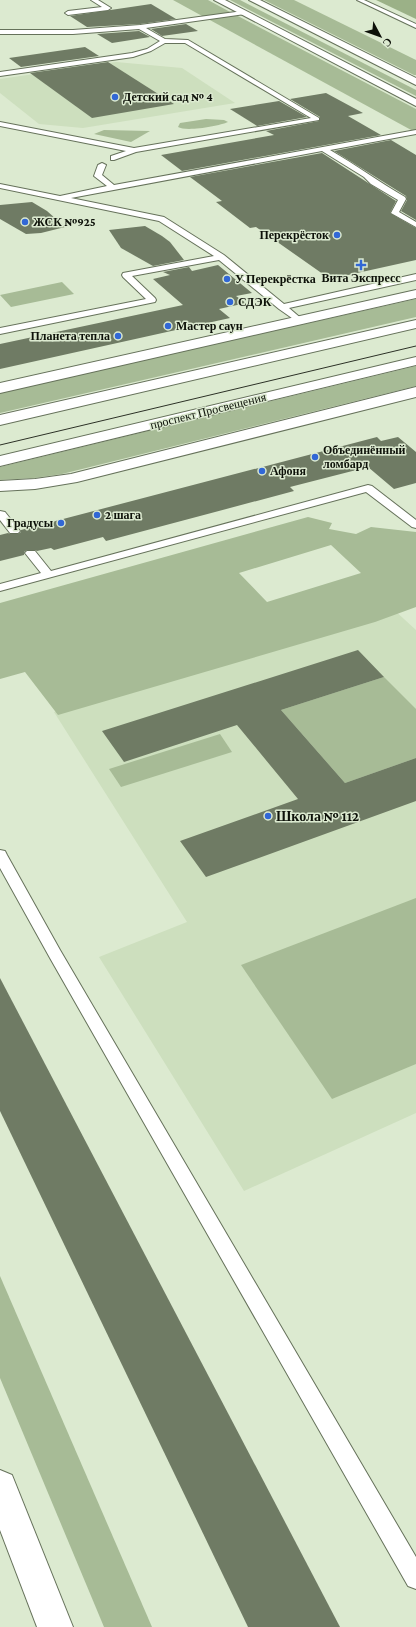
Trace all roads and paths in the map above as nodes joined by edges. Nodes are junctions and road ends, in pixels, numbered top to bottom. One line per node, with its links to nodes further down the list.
1 (94, 0): 5 (lane)
2 (218, 0): 6 (street)
3 (254, 0): 12 (street)
4 (360, 0): 7 (lane)
5 (68, 13)
6 (242, 13): 8 (lane); 13 (street)
7 (416, 26)
8 (140, 27): 9 (lane); 10 (lane)
9 (0, 32)
10 (164, 42): 11 (lane); 17 (lane)
11 (0, 74)
12 (413, 79)
13 (416, 104)
14 (0, 124): 17 (lane)
15 (416, 132): 16 (lane)
16 (324, 148): 21 (lane); 23 (lane)
17 (134, 150): 18 (lane)
18 (114, 158)
19 (102, 165): 21 (lane)
20 (0, 186): 22 (lane)
21 (113, 187): 22 (lane)
22 (62, 198): 24 (lane)
23 (416, 225)
24 (221, 257): 27 (lane); 30 (lane)
25 (416, 277): 27 (lane)
26 (416, 294): 28 (street)
27 (282, 306): 28 (lane)
28 (300, 320): 32 (street)
29 (416, 324): 34 (street)
30 (0, 331)
31 (416, 361): 35 (street, проспект Просвещения)
32 (0, 388)
33 (416, 392): 36 (street)
34 (0, 420)
35 (0, 461)
36 (0, 486)
37 (1, 514): 39 (lane)
38 (416, 525): 41 (lane)
39 (14, 531)
40 (31, 553): 41 (lane)
41 (48, 575): 42 (lane)
42 (1, 586)
43 (0, 855): 45 (lane)
44 (0, 1488): 46 (street)
45 (416, 1578)
46 (55, 1627)

